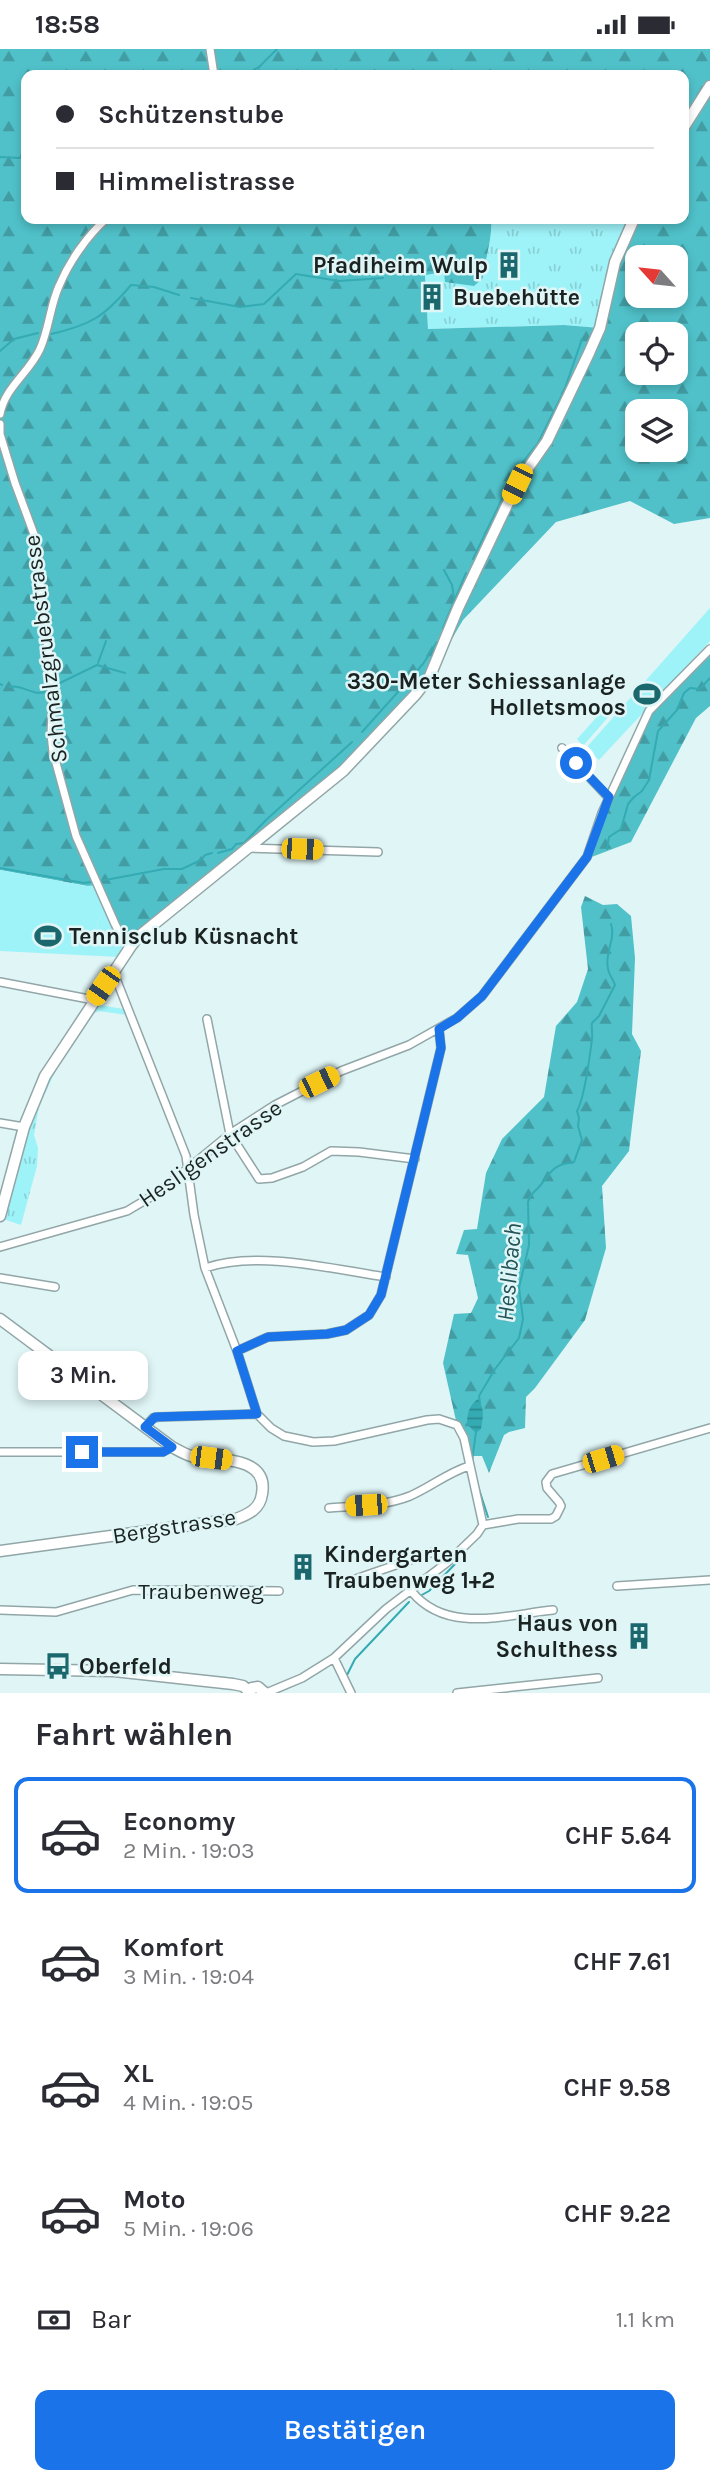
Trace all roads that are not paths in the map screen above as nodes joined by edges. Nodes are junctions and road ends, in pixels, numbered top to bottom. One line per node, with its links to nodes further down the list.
1 (210, 49): 2 (street)
2 (213, 70)
3 (710, 86): 4 (street)
4 (689, 119)
5 (101, 224): 7 (street)
6 (632, 224): 12 (street)
7 (0, 414)
8 (0, 424): 14 (street, Schmalzgruebstrasse)
9 (710, 649): 11 (street, Hesligenstrasse)
10 (562, 748): 11 (street)
11 (609, 797): 19 (street, Hesligenstrasse)
12 (247, 848): 13 (street); 14 (street)
13 (378, 852)
14 (131, 946): 15 (street)
15 (113, 971): 17 (street); 24 (street)
16 (0, 982): 17 (street)
17 (93, 1000): 21 (street)
18 (207, 1019): 22 (street)
19 (439, 1029): 22 (street, Hesligenstrasse); 23 (street)
20 (0, 1123): 21 (street)
21 (24, 1127): 25 (street)
22 (230, 1134): 23 (street); 24 (street, Hesligenstrasse)
23 (415, 1159): 28 (street)
24 (188, 1167): 26 (street, Hesligenstrasse); 27 (street)
25 (0, 1216)
26 (0, 1247)
27 (205, 1268): 28 (street); 32 (street)
28 (386, 1277): 32 (street)
29 (0, 1278): 30 (street)
30 (55, 1287)
31 (0, 1319): 34 (street, Bergstrasse)
32 (237, 1351): 33 (street)
33 (257, 1414): 34 (street); 38 (street)
34 (145, 1427): 36 (street, Bergstrasse)
35 (710, 1428): 40 (street)
36 (172, 1447): 37 (street); 41 (street, Bergstrasse)
37 (0, 1452)
38 (469, 1466): 39 (street); 40 (street)
39 (329, 1508)
40 (483, 1525): 42 (street)
41 (0, 1551)
42 (449, 1562): 44 (street); 47 (street)
43 (710, 1580): 45 (street)
44 (347, 1581)
45 (617, 1586)
46 (279, 1591): 48 (street, Traubenweg)
47 (412, 1592): 49 (street); 50 (street)
48 (0, 1610)
49 (553, 1610)
50 (334, 1658): 54 (street); 55 (street)
51 (0, 1669): 53 (street)
52 (598, 1678): 56 (street)
53 (249, 1692): 54 (street)
54 (265, 1693)
55 (351, 1693)
56 (457, 1693)

